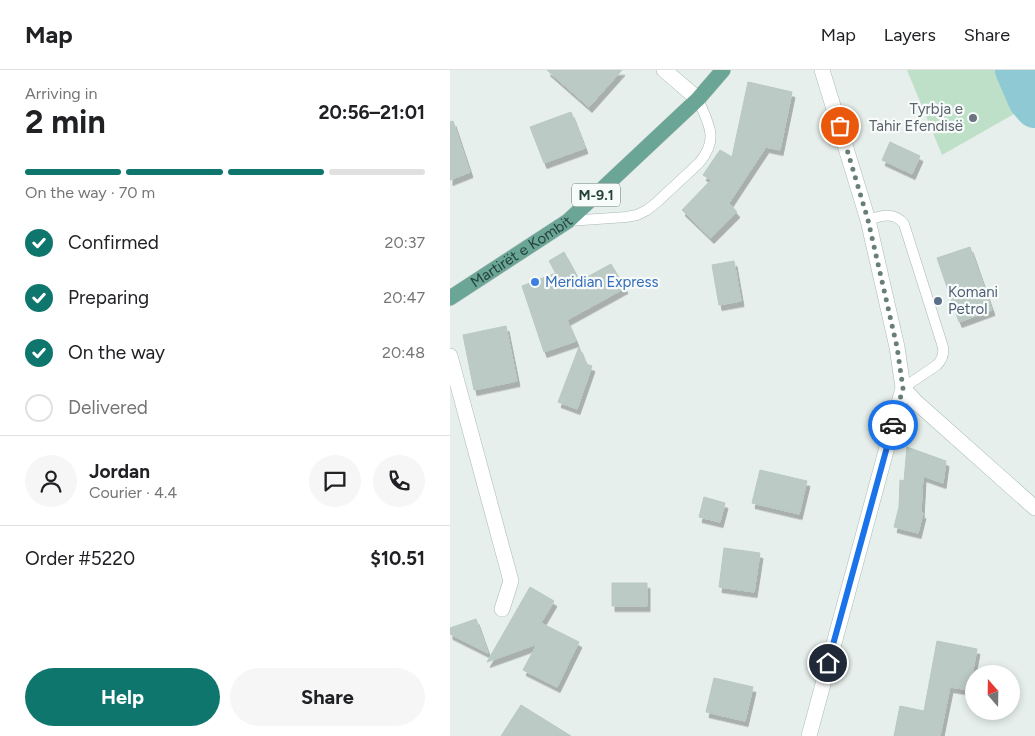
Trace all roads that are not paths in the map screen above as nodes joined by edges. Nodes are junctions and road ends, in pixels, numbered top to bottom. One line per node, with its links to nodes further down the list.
1 (664, 70): 4 (main road)
2 (723, 70): 4 (main road, Martirët e Kombit / M-9.1)
3 (822, 70): 5 (main road)
4 (698, 99): 6 (main road, Martirët e Kombit / M-9.1); 6 (lane)
5 (868, 220): 9 (main road); 9 (lane)
6 (568, 221): 7 (main road, Martirët e Kombit / M-9.1)
7 (450, 298)
8 (450, 356): 11 (main road)
9 (903, 388): 10 (main road); 12 (main road)
10 (1035, 508)
11 (502, 609)
12 (809, 736)

